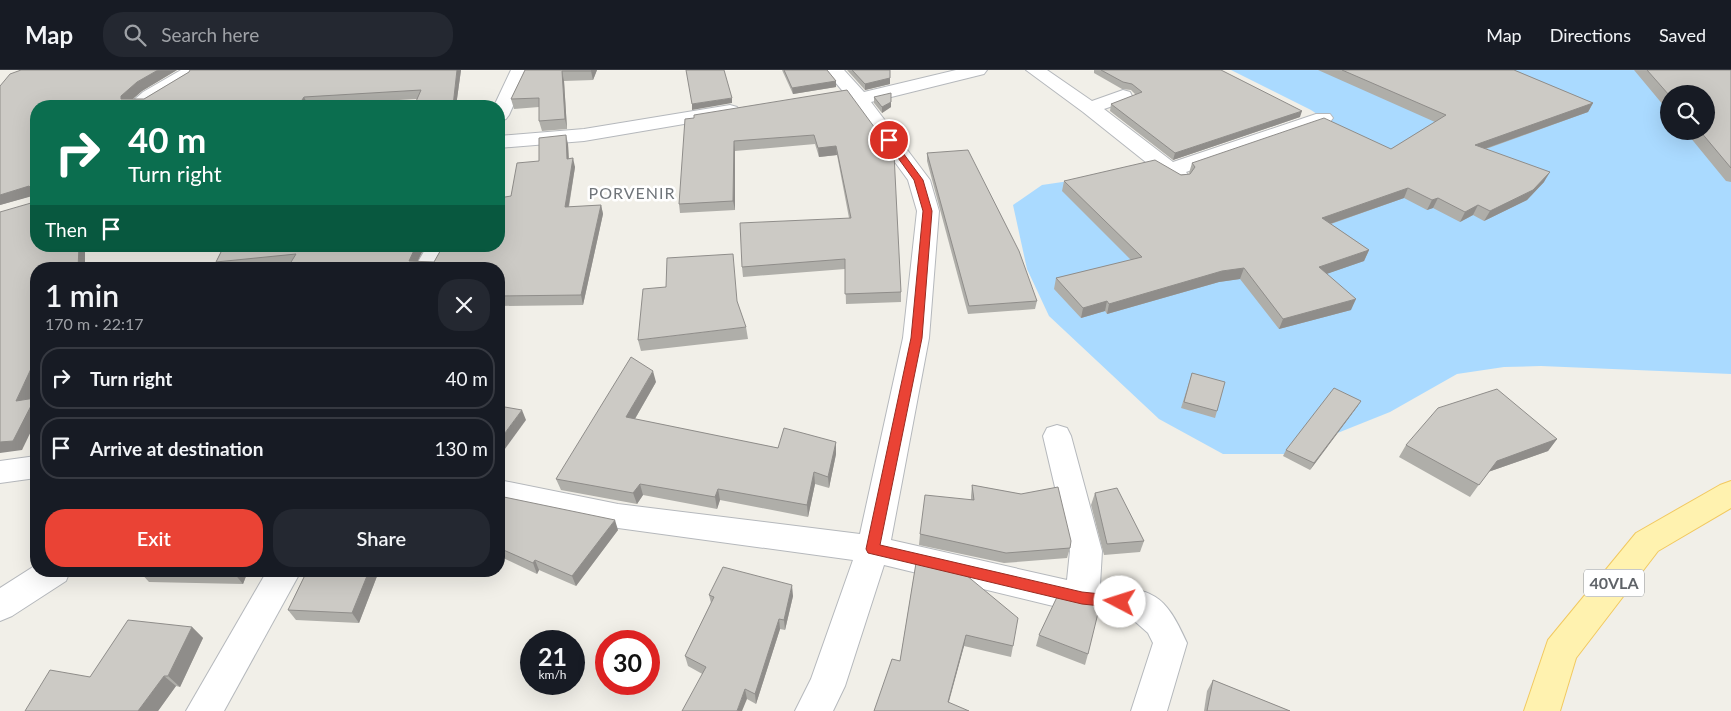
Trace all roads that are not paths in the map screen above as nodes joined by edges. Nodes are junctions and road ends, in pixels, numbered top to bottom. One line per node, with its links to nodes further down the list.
1 (192, 70): 7 (street)
2 (520, 70): 8 (street)
3 (978, 70): 5 (street)
4 (1035, 70): 10 (street)
5 (845, 88): 18 (street)
6 (1123, 96): 10 (street)
7 (144, 100)
8 (505, 102)
9 (747, 108): 12 (street)
10 (1090, 108): 11 (street)
11 (1323, 118)
12 (505, 142)
13 (1058, 436): 21 (street)
14 (30, 468): 15 (street)
15 (0, 472)
16 (505, 493): 18 (street)
17 (1731, 493): 26 (main road, 40VLA)
18 (873, 549): 21 (street); 24 (street)
19 (45, 577): 22 (street)
20 (282, 577): 23 (street)
21 (1082, 598): 25 (street)
22 (0, 606)
23 (204, 711)
24 (814, 711)
25 (1149, 711)
26 (1542, 711)

